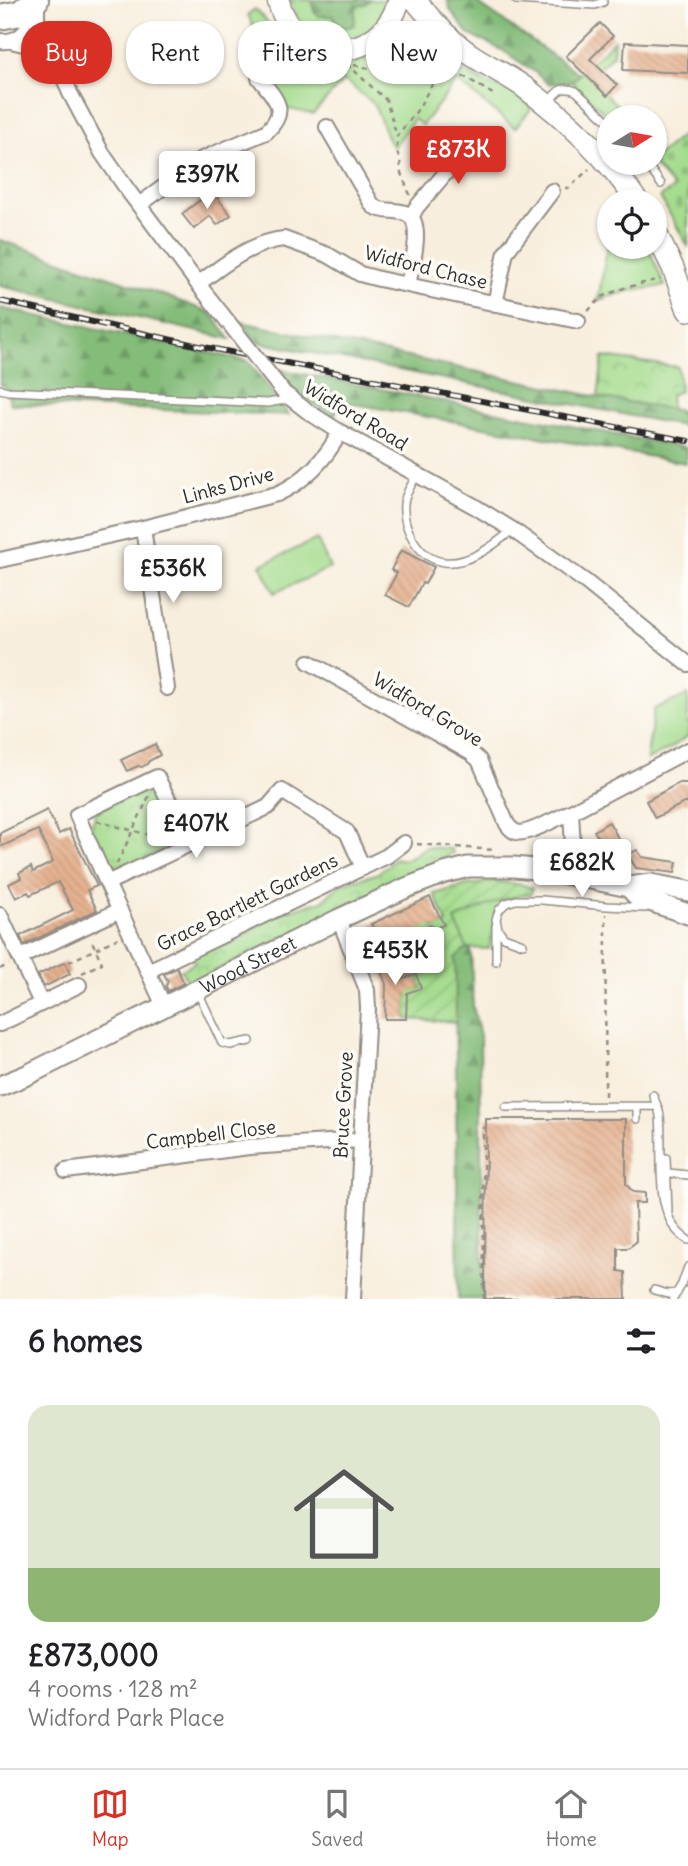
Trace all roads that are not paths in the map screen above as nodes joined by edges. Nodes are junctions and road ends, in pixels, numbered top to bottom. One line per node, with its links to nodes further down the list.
1 (260, 0): 7 (main road)
2 (399, 0): 10 (main road)
3 (415, 0): 14 (main road)
4 (516, 0): 5 (lane)
5 (603, 0)
6 (37, 3): 8 (highway); 9 (street, Widford Road); 11 (street, Widford Road)
7 (281, 9): 12 (main road)
8 (0, 17)
9 (38, 21)
10 (390, 21)
11 (6, 41)
12 (366, 44)
13 (462, 52): 14 (main road)
14 (472, 55): 17 (main road)
15 (66, 84): 25 (street, Widford Road)
16 (264, 84): 25 (street)
17 (547, 105): 18 (lane); 23 (main road)
18 (597, 111)
19 (327, 127): 26 (street)
20 (459, 157): 26 (street)
21 (655, 175): 22 (lane)
22 (661, 184)
23 (628, 189)
24 (552, 191): 30 (street)
25 (139, 205): 28 (street, Widford Road)
26 (414, 212): 29 (street)
27 (667, 256): 31 (main road)
28 (198, 284): 29 (street, Widford Chase); 34 (street, Widford Road, bridge)
29 (408, 285): 30 (street, Widford Chase)
30 (495, 304): 32 (street, Widford Chase)
31 (688, 310)
32 (578, 321)
33 (3, 391): 34 (lane)
34 (287, 396): 35 (street, Widford Road)
35 (340, 432): 36 (street, Widford Road); 37 (street, Links Drive)
36 (417, 474): 38 (street, Widford Road); 38 (lane)
37 (143, 527): 39 (street, Links Drive); 42 (street)
38 (512, 530): 41 (street, Widford Road)
39 (0, 560)
40 (309, 662): 44 (street, Widford Grove)
41 (688, 664)
42 (167, 688)
43 (686, 751): 44 (street)
44 (571, 812): 47 (street)
45 (404, 843): 48 (street, Grace Bartlett Gardens)
46 (190, 844): 48 (street, Grace Bartlett Gardens); 49 (street, Grace Bartlett Gardens); 49 (street, Grace Bartlett Gardens)
47 (573, 847)
48 (363, 868): 60 (street, Grace Bartlett Gardens)
49 (107, 883): 52 (street, Grace Bartlett Gardens)
50 (629, 887): 51 (main road, Wood Street); 53 (main road, Wood Street); 55 (main road, Wood Street)
51 (688, 891)
52 (120, 910): 58 (street); 60 (street, Grace Bartlett Gardens)
53 (681, 911): 56 (lane)
54 (0, 915): 58 (street)
55 (339, 919): 62 (main road, Wood Street); 73 (street, Bruce Grove)
56 (496, 919): 57 (lane); 59 (lane)
57 (523, 944)
58 (21, 957): 63 (street)
59 (496, 961)
60 (148, 971): 64 (street, Grace Bartlett Gardens)
61 (77, 980): 63 (street)
62 (197, 990): 64 (main road, Wood Street); 66 (lane)
63 (41, 1003): 65 (street)
64 (164, 1006): 67 (main road, Wood Street)
65 (0, 1024)
66 (250, 1041)
67 (0, 1086)
68 (653, 1095): 71 (lane)
69 (506, 1107): 70 (lane)
70 (637, 1107): 71 (lane); 72 (lane)
71 (659, 1109): 75 (lane); 77 (lane)
72 (637, 1119)
73 (360, 1140): 74 (street, Campbell Close); 83 (street, Bruce Grove)
74 (66, 1171)
75 (668, 1173): 76 (lane); 77 (lane)
76 (688, 1175)
77 (668, 1220): 78 (lane)
78 (688, 1241)
79 (688, 1267): 80 (lane)
80 (685, 1285): 82 (lane)
81 (654, 1290): 82 (lane)
82 (675, 1296)
83 (353, 1299)

